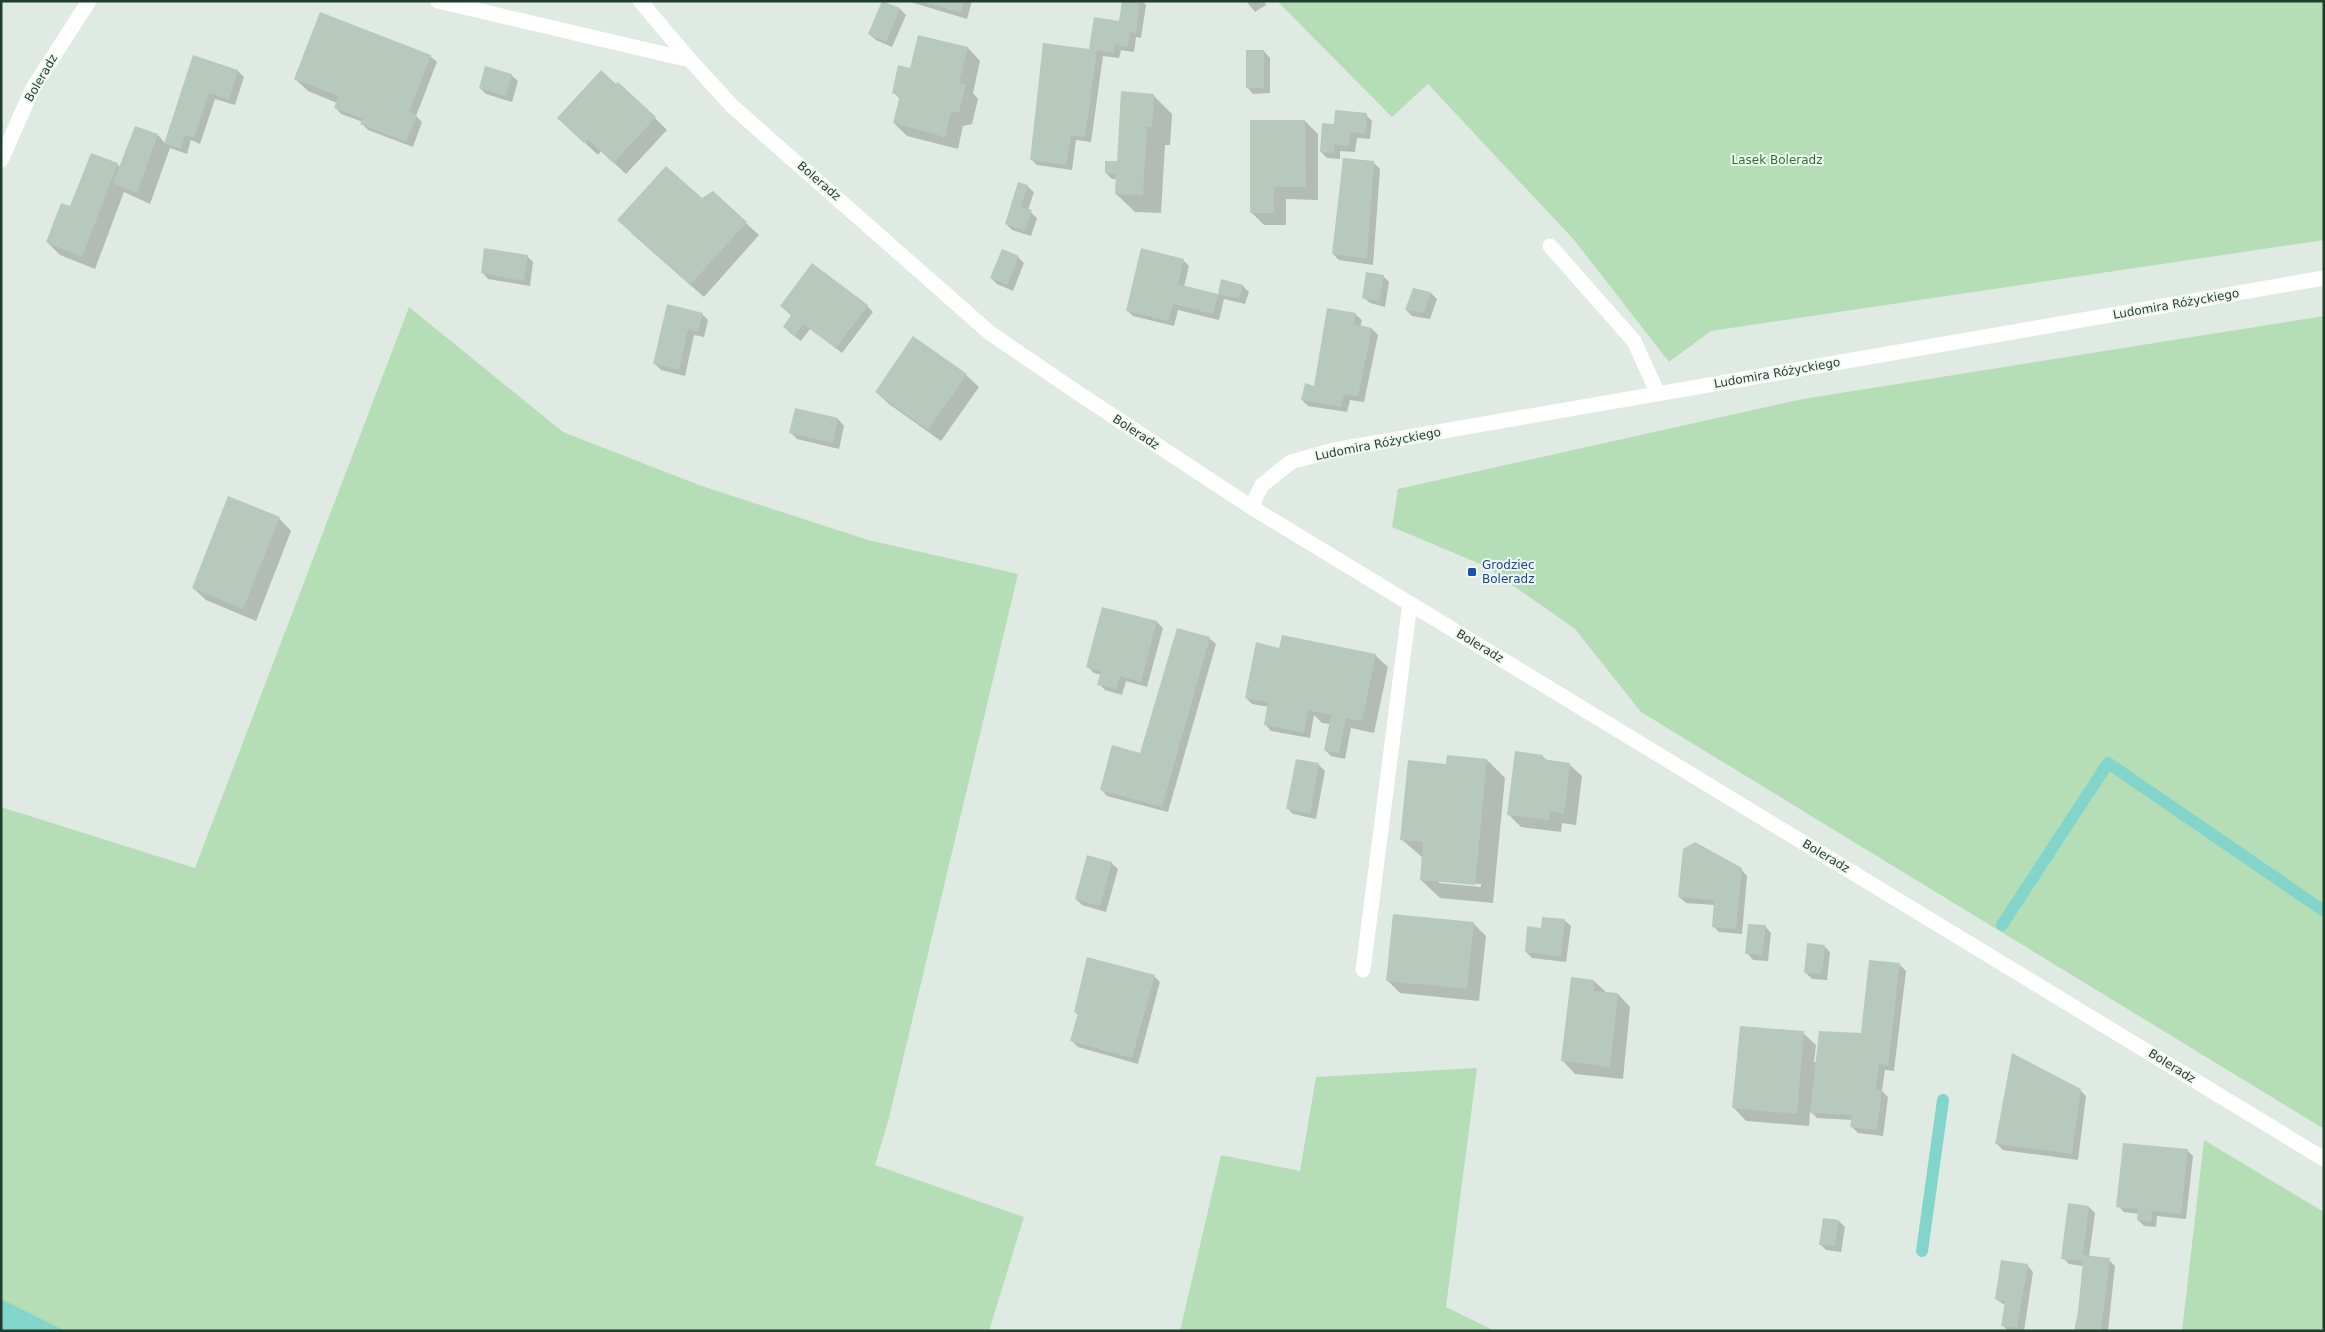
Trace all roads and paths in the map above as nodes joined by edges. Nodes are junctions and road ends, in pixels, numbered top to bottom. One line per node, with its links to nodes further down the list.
1 (89, 1): 5 (street, Boleradz)
2 (438, 1): 4 (street)
3 (640, 1): 4 (street, Boleradz)
4 (690, 60): 9 (street, Boleradz)
5 (1, 160)
6 (1550, 246): 8 (street)
7 (2324, 278): 8 (street, Ludomira Różyckiego)
8 (1658, 394): 9 (street, Ludomira Różyckiego)
9 (1251, 507): 10 (street, Boleradz)
10 (1410, 603): 11 (street); 12 (street, Boleradz)
11 (1363, 970)
12 (2324, 1159)

